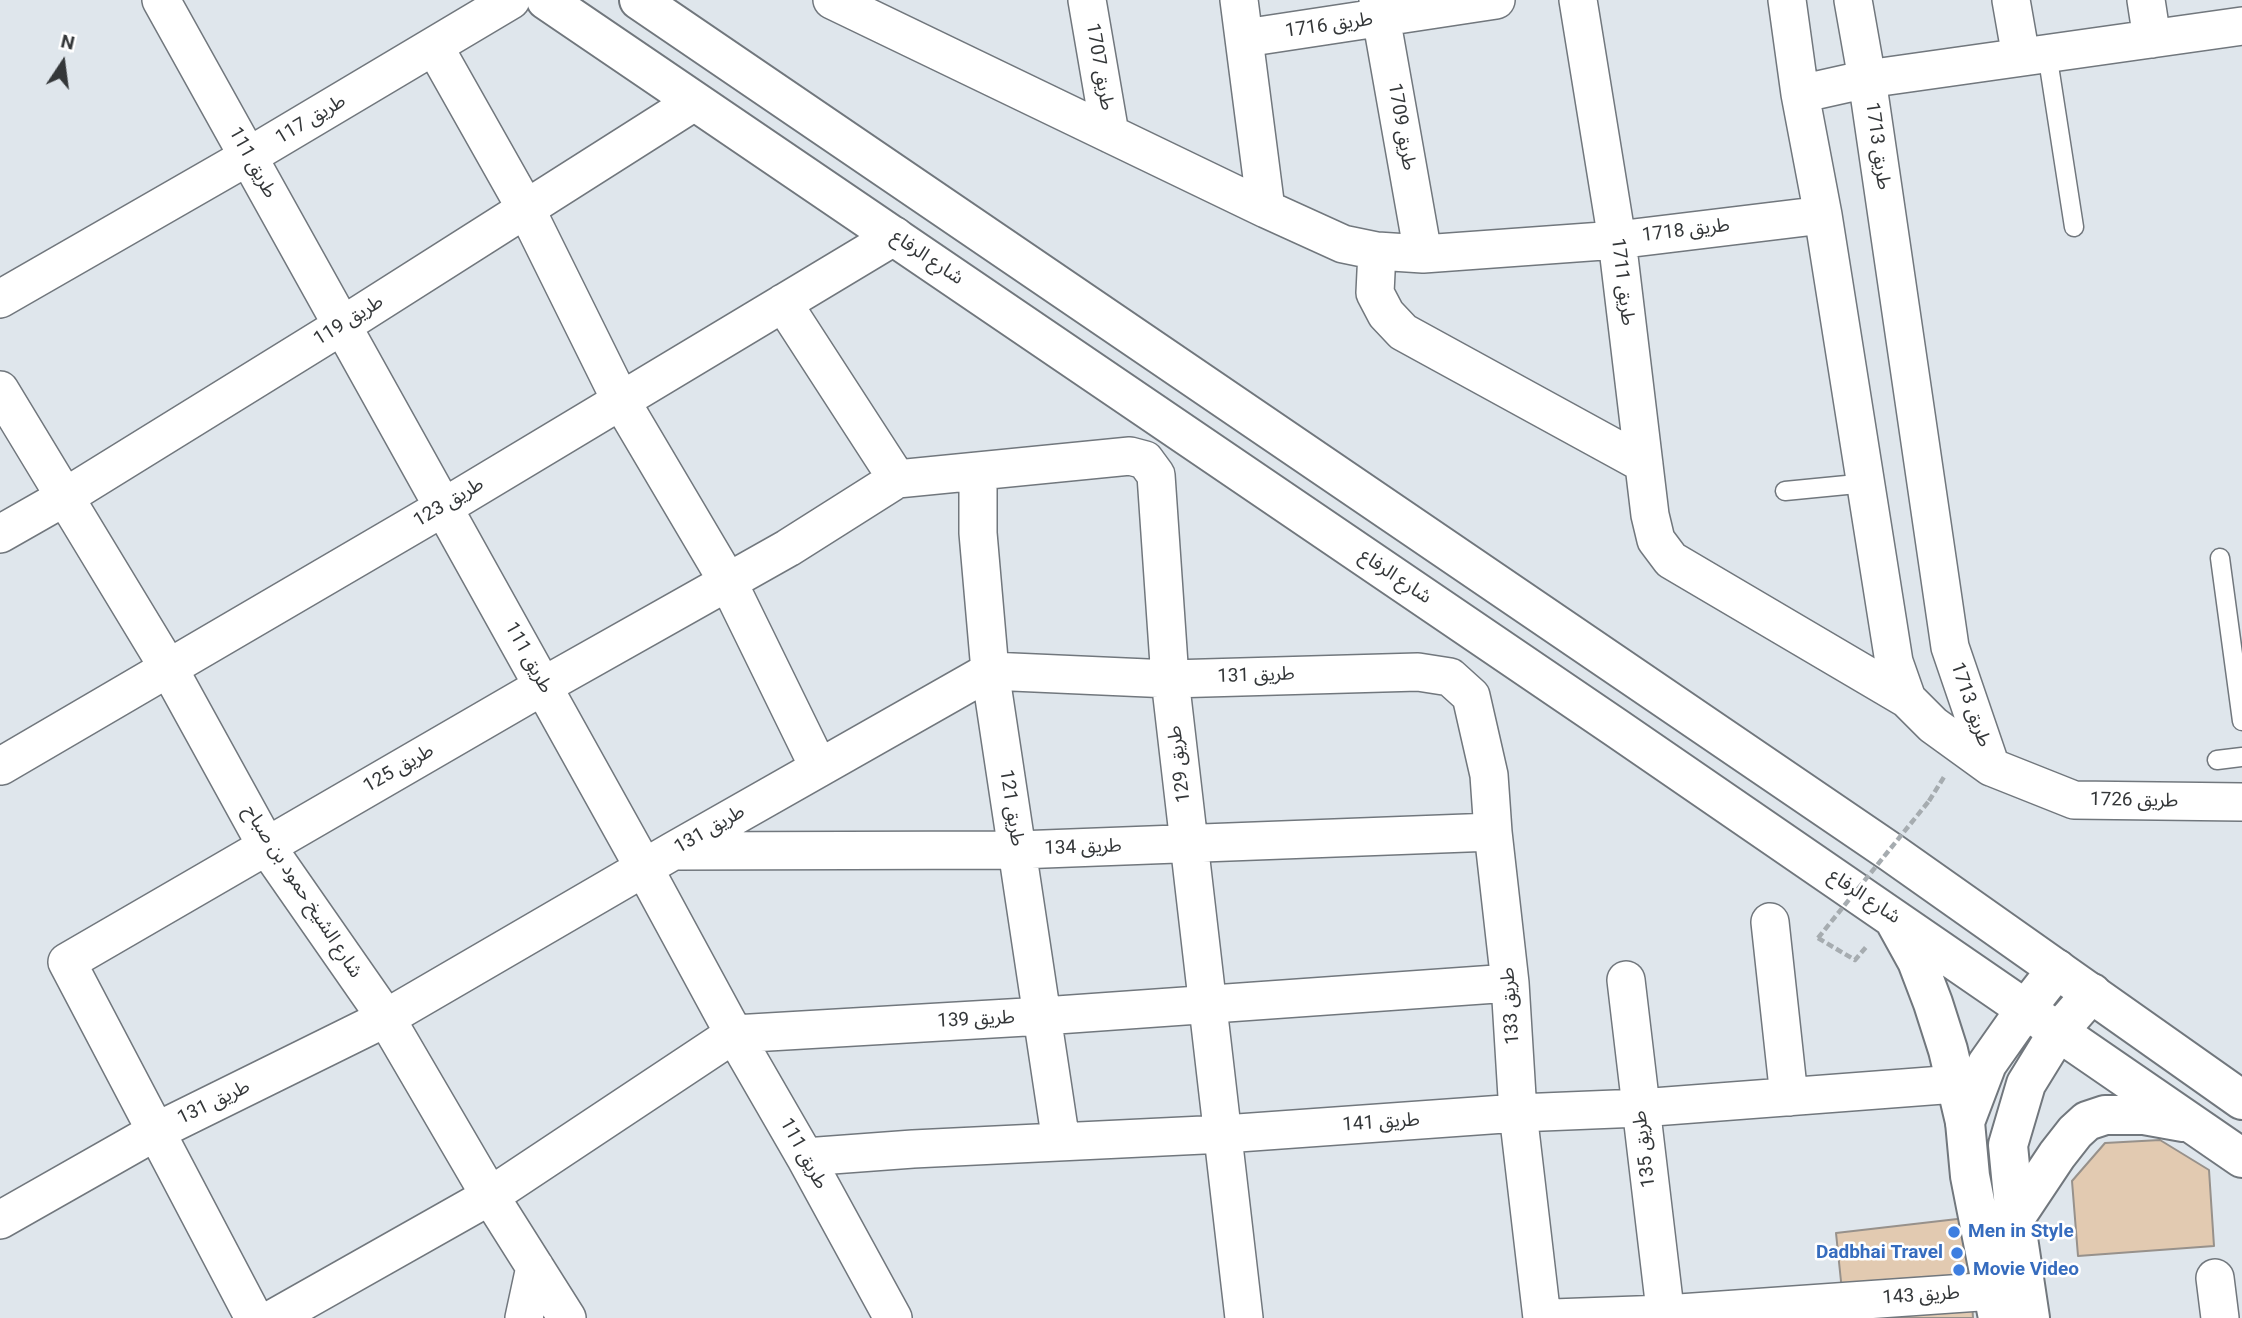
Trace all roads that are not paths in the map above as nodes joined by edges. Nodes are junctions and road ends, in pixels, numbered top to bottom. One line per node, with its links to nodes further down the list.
1 (161, 0): 24 (street, طريق 111)
2 (511, 0): 18 (street, طريق 117)
3 (546, 0): 22 (main road, شارع الرفاع)
4 (639, 0): 68 (main road)
5 (832, 0): 23 (street, طريق 1718)
6 (1087, 0): 23 (street, طريق 1707)
7 (1239, 0): 16 (street)
8 (1496, 0): 14 (street, طريق 1716)
9 (1578, 0): 30 (street, طريق 1711)
10 (1787, 0): 21 (street, طريق 1713)
11 (1853, 0): 20 (street, طريق 1713)
12 (2011, 0): 19 (street)
13 (2146, 0): 17 (street)
14 (1380, 9): 16 (street, طريق 1716); 32 (street, طريق 1709)
15 (2242, 26): 17 (street)
16 (1245, 38): 26 (street)
17 (2152, 39): 19 (street)
18 (434, 46): 24 (street, طريق 117); 25 (street)
19 (2034, 55): 20 (street); 28 (lane)
20 (1867, 79): 21 (street); 58 (street, طريق 1713)
21 (1800, 94): 27 (street, طريق 1713)
22 (694, 102): 25 (street, طريق 119); 29 (main road, شارع الرفاع)
23 (1110, 134): 26 (street, طريق 1718)
24 (249, 156): 33 (street, طريق 117); 35 (street, طريق 111)
25 (526, 209): 35 (street, طريق 119); 37 (street)
26 (1266, 209): 31 (street, طريق 1718)
27 (1823, 215): 30 (street, طريق 1718); 41 (street, طريق 1713)
28 (2074, 227)
29 (895, 236): 34 (street, طريق 123); 66 (main road, شارع الرفاع)
30 (1617, 240): 32 (street, طريق 1718); 38 (street, طريق 1711)
31 (1377, 251): 32 (street, طريق 1718); 38 (street)
32 (1423, 254)
33 (0, 299)
34 (783, 303): 37 (street, طريق 123); 40 (street)
35 (343, 325): 43 (street, طريق 119); 44 (street, طريق 111)
36 (0, 390): 43 (street, شارع الشيخ حمود بن صباح)
37 (621, 401): 44 (street, طريق 123); 47 (street)
38 (1644, 464): 53 (street, طريق 1711)
39 (978, 472): 40 (street, طريق 129); 49 (street, طريق 121); 50 (street, طريق 129)
40 (897, 479): 47 (street, طريق 125)
41 (1867, 483): 42 (lane); 53 (street, طريق 1713)
42 (1785, 491)
43 (65, 497): 45 (street, طريق 119); 48 (street, شارع الشيخ حمود بن صباح)
44 (444, 507): 48 (street, طريق 123); 51 (street, طريق 111)
45 (0, 534)
46 (2220, 558): 54 (lane)
47 (728, 582): 51 (street, طريق 125); 59 (street)
48 (169, 669): 57 (street, طريق 123); 63 (street, شارع الشيخ حمود بن صباح)
49 (990, 671): 50 (street, طريق 131); 59 (street, طريق 131); 64 (street, طريق 121)
50 (1170, 679): 52 (street, طريق 131); 62 (street, طريق 129)
51 (543, 685): 63 (street, طريق 125); 65 (street, طريق 111)
52 (1471, 696): 61 (street, طريق 133)
53 (1907, 699): 58 (street, طريق 1713)
54 (2242, 721)
55 (2242, 757): 56 (lane)
56 (2217, 760)
57 (1, 766)
58 (1991, 767): 60 (street, طريق 1726)
59 (819, 768): 65 (street, طريق 131)
60 (2242, 802)
61 (1493, 832): 62 (street, طريق 134); 70 (street, طريق 133)
62 (1189, 844): 64 (street, طريق 134); 72 (street, طريق 129)
63 (267, 846): 75 (street, شارع الشيخ حمود بن صباح); 85 (street, طريق 125)
64 (1018, 850): 65 (street, طريق 134); 74 (street, طريق 121)
65 (659, 859): 75 (street, طريق 131); 77 (street, طريق 111)
66 (1891, 915): 73 (main road, شارع الرفاع); 78 (main road)
67 (1770, 922): 79 (street)
68 (2057, 969): 71 (main road); 73 (main road)
69 (1626, 980): 81 (street, طريق 135)
70 (1510, 983): 72 (street, طريق 139); 82 (street, طريق 133)
71 (2092, 993): 76 (main road); 80 (main road)
72 (1208, 1003): 74 (street, طريق 139); 86 (street, طريق 129)
73 (2025, 1010): 76 (main road, شارع الرفاع); 83 (main road)
74 (1043, 1016): 77 (street, طريق 139); 87 (street, طريق 121)
75 (386, 1018): 85 (street, طريق 131); 90 (street, شارع الشيخ حمود بن صباح)
76 (2058, 1032): 84 (main road, شارع الرفاع); 91 (main road)
77 (734, 1034): 88 (street, طريق 111); 90 (street)
78 (1956, 1084): 79 (street, طريق 141); 83 (main road)
79 (1789, 1097): 81 (street, طريق 141)
80 (2242, 1100)
81 (1640, 1108): 82 (street, طريق 141); 96 (street, طريق 135)
82 (1518, 1114): 86 (street, طريق 141); 103 (street, طريق 133)
83 (1965, 1122): 95 (main road)
84 (2196, 1125): 89 (main road, شارع الرفاع); 91 (main road)
85 (155, 1132): 92 (street, طريق 131); 97 (street)
86 (1224, 1134): 87 (street, طريق 141); 102 (street, طريق 129)
87 (1061, 1142): 88 (street, طريق 141)
88 (805, 1157): 101 (street, طريق 111)
89 (2242, 1158)
90 (489, 1196): 93 (street, شارع الشيخ حمود بن صباح); 98 (street)
91 (2015, 1218): 105 (main road)
92 (0, 1220)
93 (535, 1267): 99 (street); 100 (street, شارع الشيخ حمود بن صباح)
94 (2215, 1278): 106 (street)
95 (1996, 1305): 96 (street, طريق 143)
96 (1665, 1316): 104 (street, طريق 143)
97 (254, 1318)
98 (274, 1318)
99 (524, 1318)
100 (567, 1318)
101 (893, 1318)
102 (1244, 1318)
103 (1542, 1318)
104 (1553, 1318)
105 (2030, 1318)
106 (2220, 1318)

